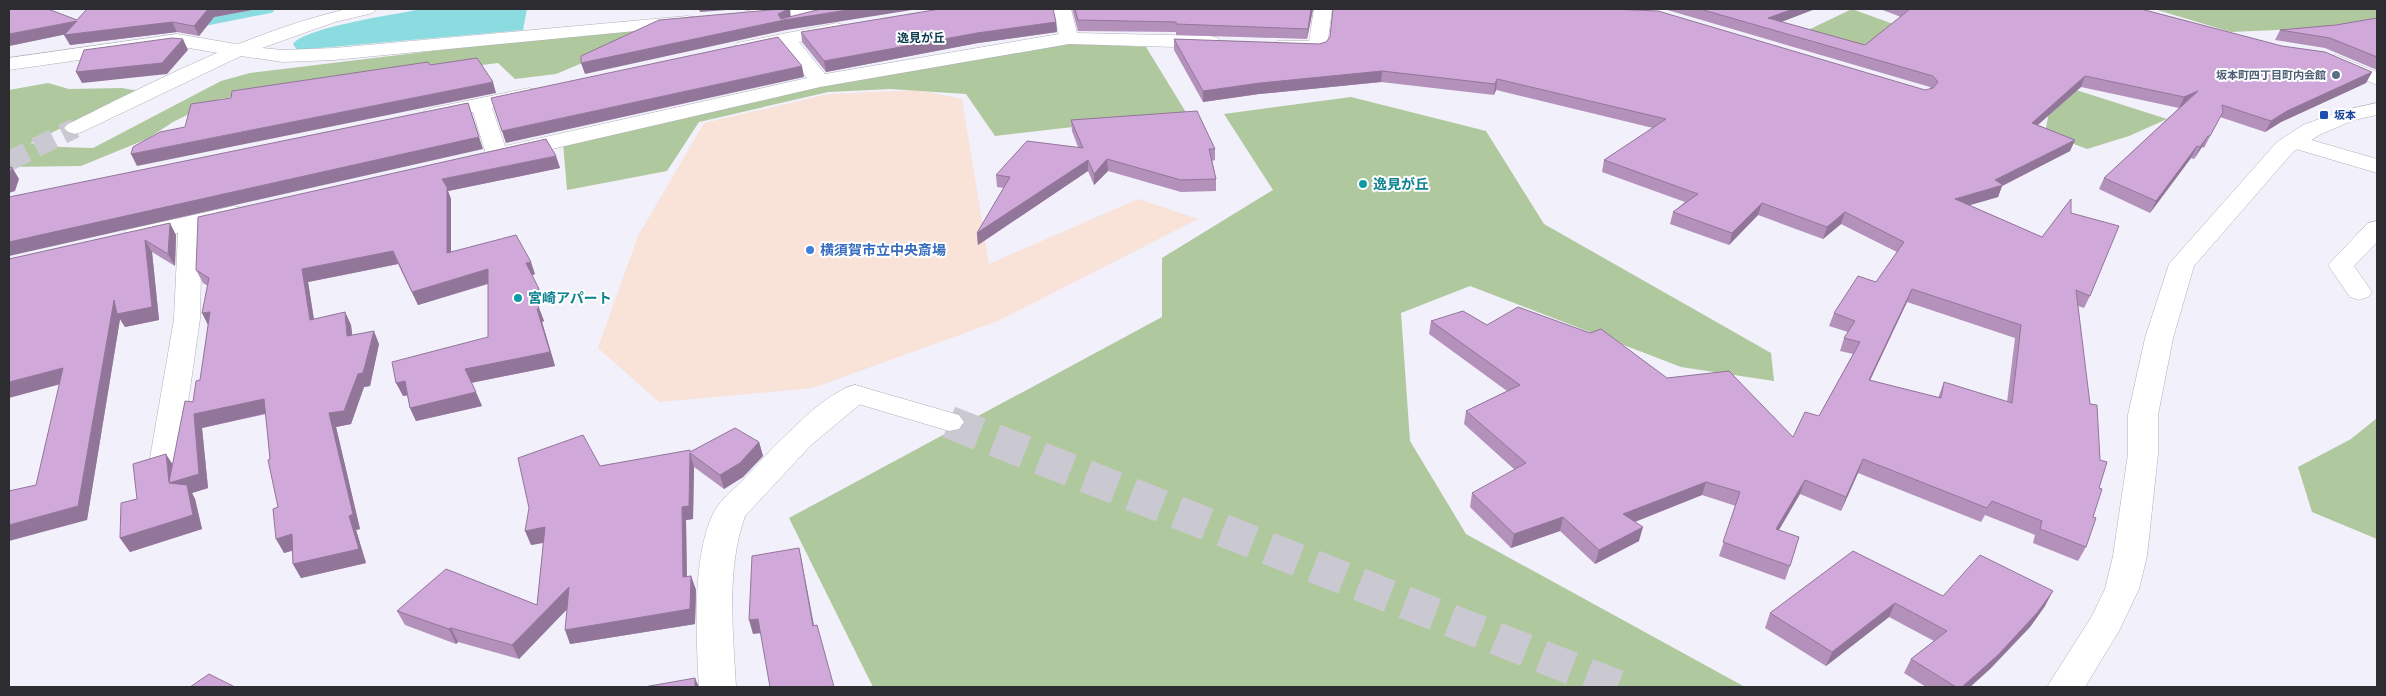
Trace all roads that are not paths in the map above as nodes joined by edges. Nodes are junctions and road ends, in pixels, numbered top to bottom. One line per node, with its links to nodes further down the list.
1 (367, 9): 13 (street)
2 (813, 9): 5 (street)
3 (1062, 9): 9 (street)
4 (1322, 9): 12 (street)
5 (735, 16)
6 (706, 19): 13 (street)
7 (860, 25): 8 (street)
8 (786, 38): 14 (street); 19 (street)
9 (1069, 38): 10 (street); 19 (street)
10 (1230, 43)
11 (192, 44): 13 (street); 16 (street); 17 (street)
12 (1269, 45)
13 (236, 50): 24 (street)
14 (729, 51)
15 (2314, 55): 18 (street)
16 (9, 64)
17 (9, 74)
18 (2377, 80)
19 (820, 82): 21 (street)
20 (548, 90): 21 (street)
21 (481, 104): 23 (street)
22 (2377, 109): 25 (street)
23 (414, 118)
24 (75, 128)
25 (2294, 141): 26 (street); 35 (street)
26 (2377, 166)
27 (257, 208): 28 (street)
28 (190, 223): 30 (street); 33 (street)
29 (2377, 228): 31 (street)
30 (114, 240)
31 (2358, 292)
32 (949, 422): 34 (street)
33 (165, 458)
34 (717, 687)
35 (2065, 687)

